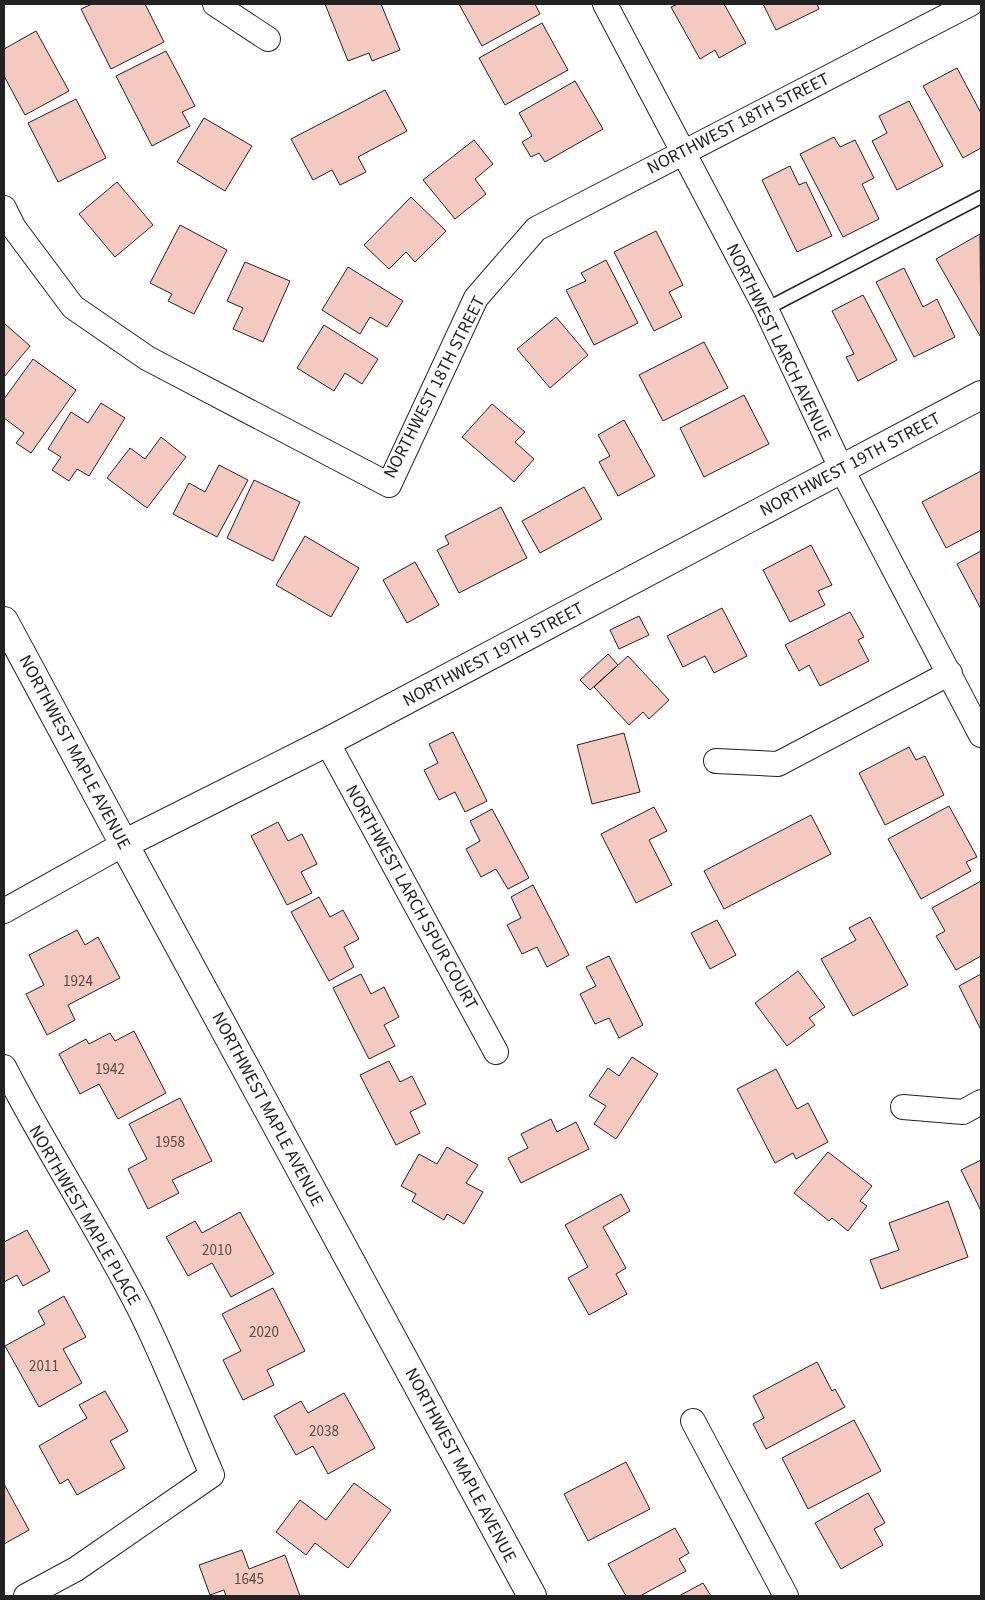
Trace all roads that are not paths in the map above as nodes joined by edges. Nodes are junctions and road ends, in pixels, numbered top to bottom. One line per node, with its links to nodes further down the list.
1 (215, 4): 4 (street)
2 (604, 4): 5 (street, NORTHWEST LARCH AVENUE)
3 (970, 4): 5 (street, NORTHWEST 18TH STREET)
4 (268, 39)
5 (682, 151): 7 (street, NORTHWEST 18TH STREET); 8 (street, NORTHWEST LARCH AVENUE)
6 (981, 197): 8 (lane)
7 (4, 208)
8 (766, 310): 10 (street, NORTHWEST LARCH AVENUE)
9 (981, 395): 10 (main road, NORTHWEST 19TH STREET)
10 (841, 468): 12 (street, NORTHWEST LARCH AVENUE); 14 (main road, NORTHWEST 19TH STREET)
11 (4, 621): 16 (main road, NORTHWEST MAPLE AVENUE)
12 (950, 673): 13 (street, NORTHWEST LARCH AVENUE); 15 (street)
13 (981, 735)
14 (327, 742): 16 (main road, NORTHWEST 19TH STREET); 18 (street, NORTHWEST LARCH SPUR COURT)
15 (716, 761)
16 (124, 844): 17 (street, NORTHWEST 19TH STREET); 24 (main road, NORTHWEST MAPLE AVENUE)
17 (4, 911)
18 (496, 1052)
19 (4, 1067): 23 (street, NORTHWEST MAPLE PLACE)
20 (981, 1102): 21 (street)
21 (903, 1107)
22 (692, 1421): 25 (street)
23 (26, 1596)
24 (532, 1596)
25 (786, 1596)

